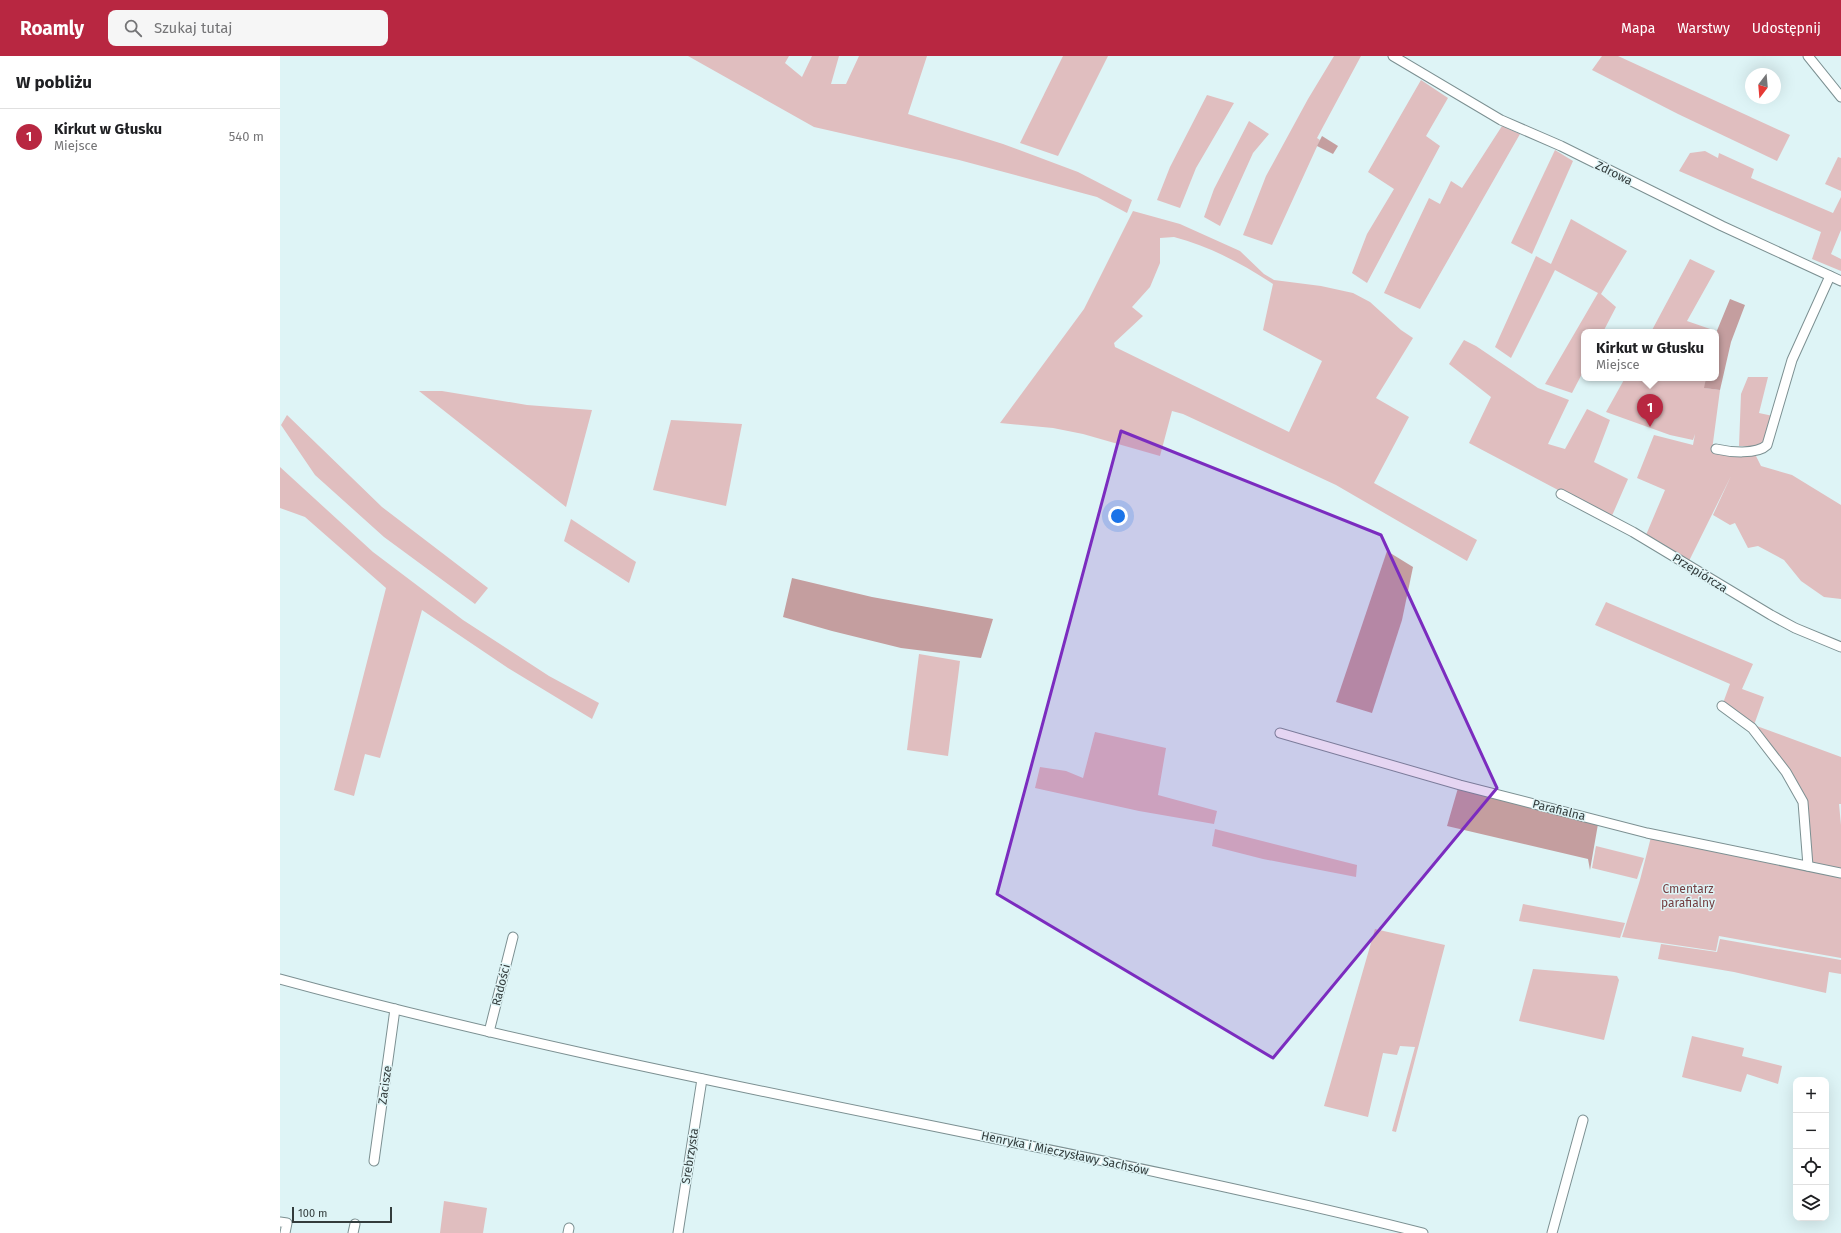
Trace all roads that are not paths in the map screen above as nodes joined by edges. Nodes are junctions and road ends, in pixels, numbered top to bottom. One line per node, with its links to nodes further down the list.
1 (1393, 56): 4 (street, Zdrowa)
2 (1808, 56): 3 (street)
3 (1841, 97)
4 (1830, 276): 5 (street, Zdrowa); 6 (street)
5 (1841, 281)
6 (1716, 448)
7 (1562, 494): 8 (street, Przepiórcza)
8 (1841, 647)
9 (1722, 706): 11 (street)
10 (1280, 733): 11 (street, Parafialna)
11 (1808, 866): 12 (street, Parafialna)
12 (1841, 873)
13 (513, 937): 16 (street, Radości)
14 (280, 979): 15 (street, Henryka i Mieczysławy Sachsów)
15 (395, 1009): 16 (street, Henryka i Mieczysławy Sachsów); 19 (street, Zacisze)
16 (489, 1032): 17 (street, Henryka i Mieczysławy Sachsów)
17 (704, 1079): 24 (street, Srebrzysta); 25 (street, Henryka i Mieczysławy Sachsów)
18 (1583, 1120): 26 (street)
19 (374, 1161)
20 (280, 1222): 22 (street)
21 (355, 1224): 23 (street)
22 (285, 1233)
23 (353, 1233)
24 (678, 1233)
25 (1423, 1233)
26 (1552, 1233)

